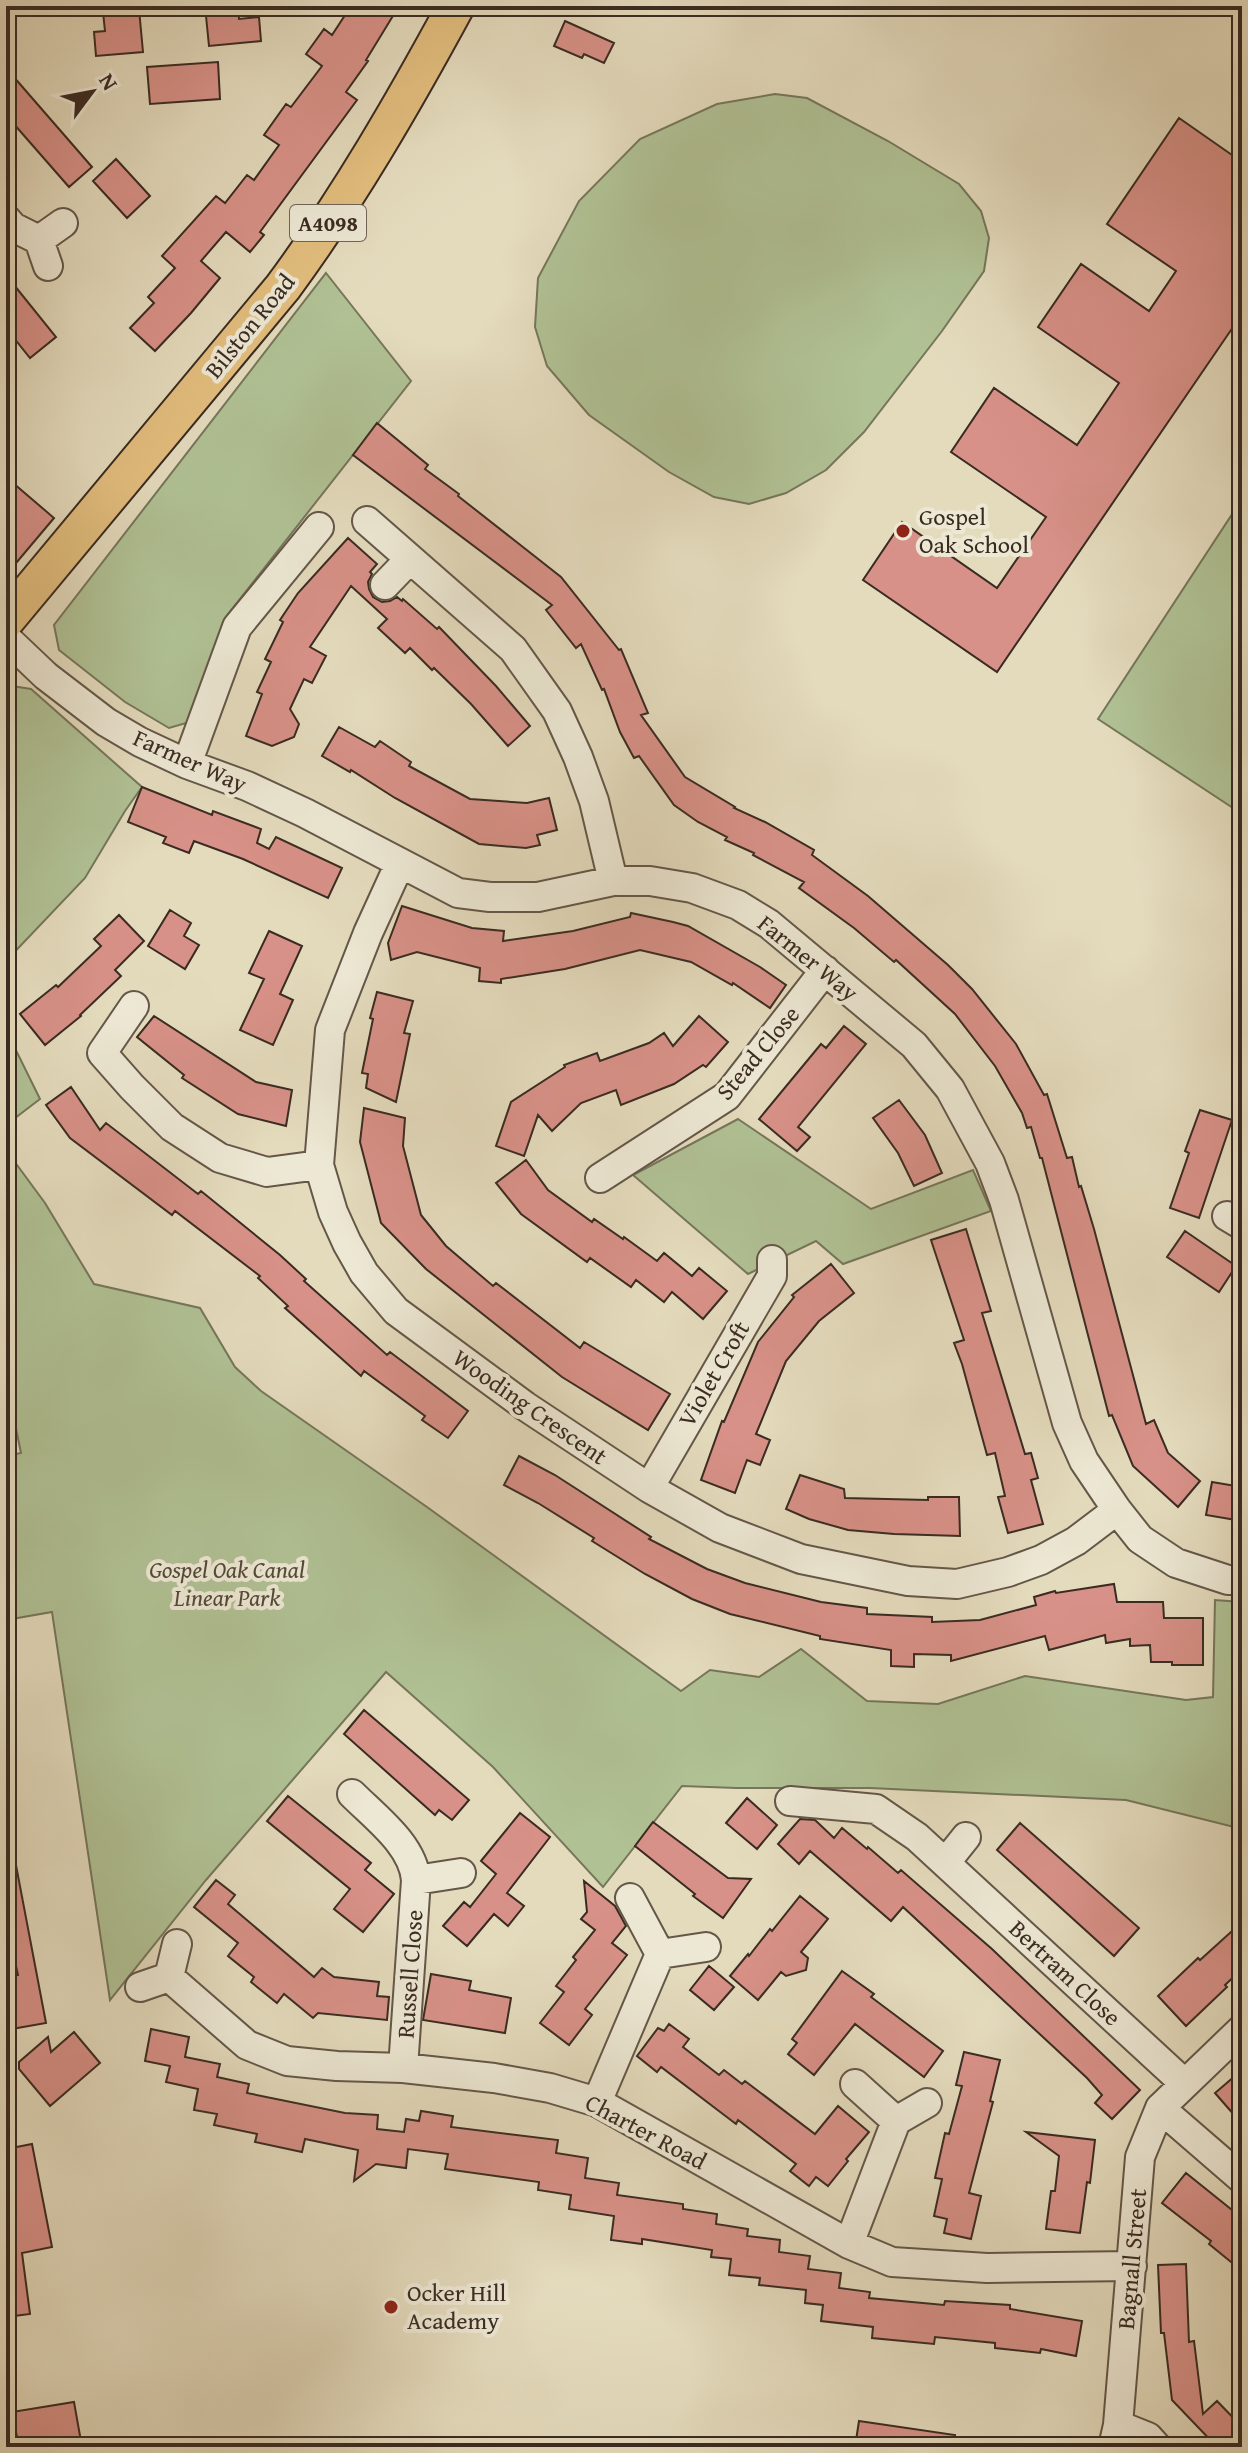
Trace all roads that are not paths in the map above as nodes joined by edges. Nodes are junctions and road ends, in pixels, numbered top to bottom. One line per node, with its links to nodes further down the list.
1 (456, 6): 8 (main road, Bilston Road / A4098)
2 (6, 219): 3 (street)
3 (63, 223)
4 (367, 521): 6 (street)
5 (319, 527): 10 (street)
6 (410, 559): 7 (street); 12 (street)
7 (385, 585)
8 (6, 620)
9 (6, 638): 10 (street, Farmer Way)
10 (187, 764): 11 (street, Farmer Way)
11 (400, 863): 12 (street, Farmer Way); 15 (street, Wooding Crescent)
12 (613, 881): 13 (street, Farmer Way)
13 (825, 970): 16 (street, Stead Close); 19 (street, Farmer Way)
14 (134, 1006): 15 (street)
15 (319, 1165): 18 (street, Wooding Crescent)
16 (600, 1178)
17 (772, 1260): 18 (street, Violet Croft)
18 (649, 1488): 19 (street, Wooding Crescent)
19 (1117, 1510): 20 (street, Farmer Way)
20 (1242, 1580)
21 (352, 1794): 26 (street, Russell Close)
22 (790, 1801): 24 (street, Bertram Close)
23 (966, 1837): 24 (street)
24 (946, 1862): 35 (street, Bertram Close)
25 (461, 1873): 26 (street, Russell Close)
26 (416, 1880): 34 (street, Russell Close)
27 (630, 1898): 30 (street)
28 (177, 1944): 31 (street)
29 (706, 1947): 30 (street)
30 (660, 1954): 37 (street)
31 (169, 1977): 32 (street); 34 (street, Charter Road)
32 (140, 1987)
33 (1242, 2029): 35 (street, Bagnall Street)
34 (403, 2068): 37 (street, Charter Road)
35 (1184, 2083): 39 (street, Bagnall Street)
36 (855, 2084): 40 (street)
37 (597, 2102): 42 (street, Charter Road)
38 (927, 2103): 40 (street)
39 (1160, 2108): 41 (street); 43 (street, Bagnall Street)
40 (896, 2121): 42 (street)
41 (1242, 2179)
42 (849, 2244): 43 (street, Charter Road)
43 (1132, 2266): 44 (street, Bagnall Street)
44 (1115, 2436): 45 (street)
45 (1157, 2447)

